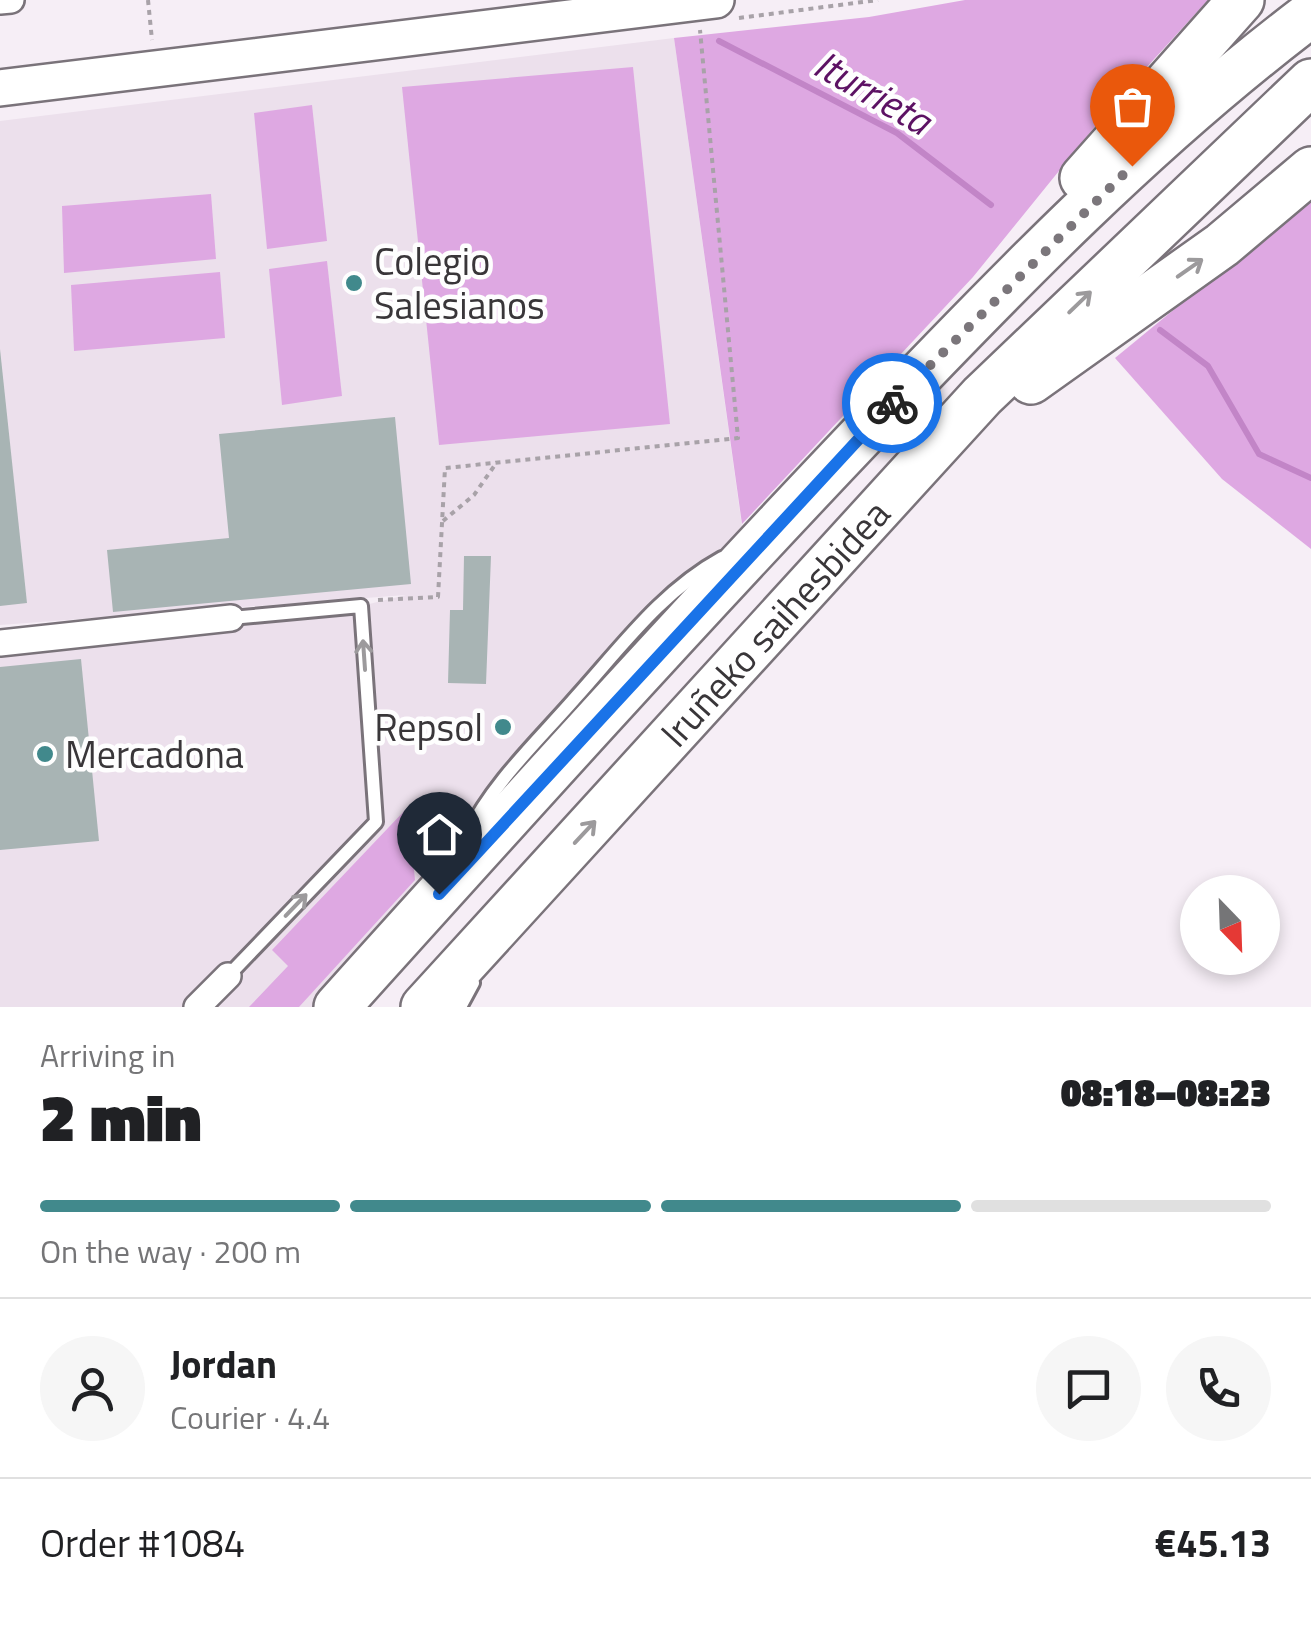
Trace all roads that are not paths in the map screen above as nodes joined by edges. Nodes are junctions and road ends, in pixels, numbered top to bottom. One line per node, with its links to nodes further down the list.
1 (11, 0): 3 (street)
2 (1242, 0): 9 (highway)
3 (0, 1)
4 (708, 15): 7 (street)
5 (1311, 15): 9 (highway); 19 (highway, Iruñeko saihesbidea)
6 (1311, 82): 12 (highway, Iruñeko saihesbidea, one-way to 6)
7 (0, 88)
8 (1311, 170): 12 (highway, one-way to 8)
9 (954, 339): 18 (highway)
10 (231, 618): 11 (street); 16 (lane, one-way to 10)
11 (0, 643)
12 (631, 782): 13 (highway, Iruñeko saihesbidea, one-way to 12)
13 (548, 872): 14 (lane); 20 (highway, Iruñeko saihesbidea)
14 (518, 928)
15 (486, 965): 21 (lane)
16 (228, 976): 17 (street)
17 (198, 1007)
18 (337, 1007)
19 (360, 1007)
20 (424, 1007)
21 (460, 1007)

